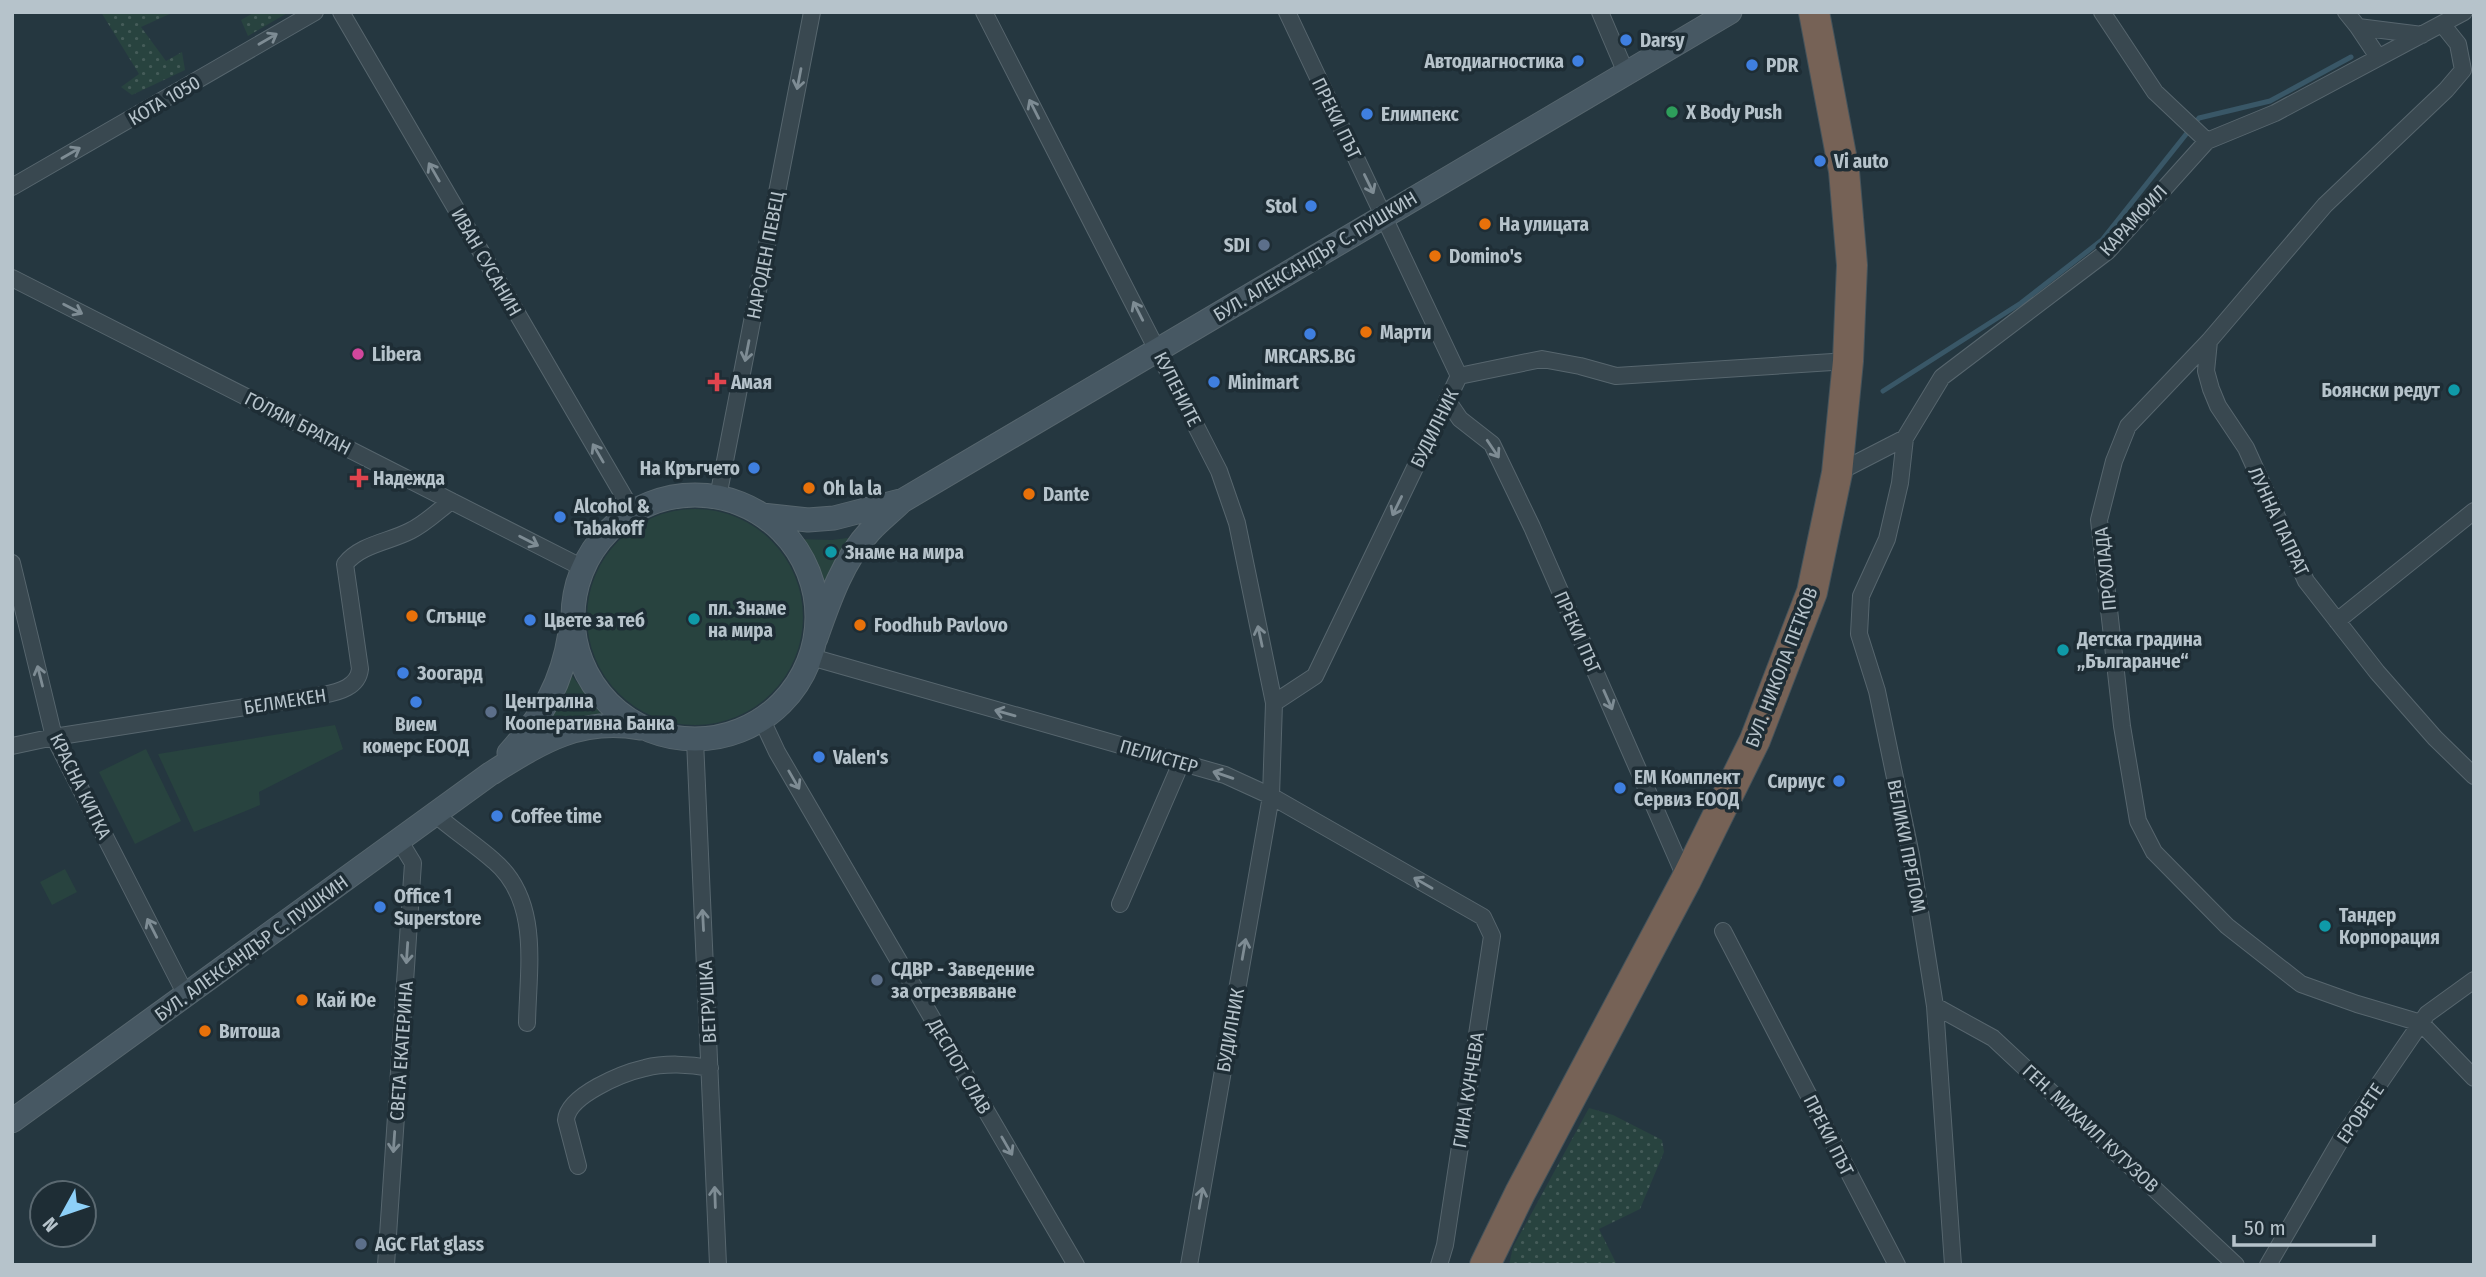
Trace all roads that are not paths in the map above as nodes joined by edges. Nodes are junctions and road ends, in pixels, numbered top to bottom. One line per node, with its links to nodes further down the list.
1 (315, 12): 18 (street, КОТА 1050, one-way to 1)
2 (341, 12): 32 (street, ИВАН СУСАНИН, one-way to 2)
3 (812, 12): 28 (street, НАРОДЕН ПЕВЕЦ, one-way to 28)
4 (984, 12): 22 (street, КУПЕНИТЕ, one-way to 4)
5 (1287, 12): 19 (street, ПРЕКИ ПЪТ, one-way to 19)
6 (1601, 12): 16 (street)
7 (1730, 12): 16 (main road, БУЛ. АЛЕКСАНДЪР С. ПУШКИН)
8 (1814, 12): 23 (highway, БУЛ. НИКОЛА ПЕТКОВ)
9 (2102, 12): 17 (street)
10 (2346, 12): 13 (street)
11 (2464, 12): 12 (street, КАРАМФИЛ)
12 (2442, 24): 14 (street, КАРАМФИЛ); 21 (street, ПРОХЛАДА)
13 (2358, 27): 14 (street); 15 (street)
14 (2422, 35): 15 (street, КАРАМФИЛ)
15 (2378, 57): 17 (street, КАРАМФИЛ)
16 (1626, 73): 19 (main road, БУЛ. АЛЕКСАНДЪР С. ПУШКИН)
17 (2207, 141): 26 (street, КАРАМФИЛ)
18 (12, 187)
19 (1384, 215): 22 (main road, БУЛ. АЛЕКСАНДЪР С. ПУШКИН); 24 (street, ПРЕКИ ПЪТ)
20 (12, 278): 29 (street, ГОЛЯМ БРАТАН, one-way to 29)
21 (2209, 341): 37 (street, ЛУННА ПАПРАТ); 59 (street, ПРОХЛАДА)
22 (1158, 349): 30 (main road, БУЛ. АЛЕКСАНДЪР С. ПУШКИН); 39 (street, КУПЕНИТЕ, one-way to 22)
23 (1848, 361): 24 (street, БУДИЛНИК); 27 (highway, БУЛ. НИКОЛА ПЕТКОВ)
24 (1459, 376): 25 (street, БУДИЛНИК)
25 (1447, 400): 39 (street, БУДИЛНИК, one-way to 39); 51 (street, ПРЕКИ ПЪТ, one-way to 51)
26 (1905, 438): 27 (street); 57 (street, ВЕЛИКИ ПРЕЛОМ)
27 (1837, 473): 51 (highway, БУЛ. НИКОЛА ПЕТКОВ)
28 (718, 497): 32 (main road); 33 (main road)
29 (451, 501): 35 (street, ГОЛЯМ БРАТАН, one-way to 35); 42 (street, БЕЛМЕКЕН)
30 (902, 501): 33 (main road, БУЛ. АЛЕКСАНДЪР С. ПУШКИН); 38 (main road, БУЛ. АЛЕКСАНДЪР С. ПУШКИН)
31 (2474, 511): 37 (street)
32 (633, 512): 35 (main road)
33 (762, 515): 38 (main road)
34 (12, 563): 42 (street, КРАСНА КИТКА, one-way to 34)
35 (583, 568): 36 (main road)
36 (573, 617): 41 (main road); 46 (main road, БУЛ. АЛЕКСАНДЪР С. ПУШКИН)
37 (2337, 621): 47 (street, ЛУННА ПАПРАТ)
38 (813, 648): 40 (main road); 45 (street, ПЕЛИСТЕР, one-way to 38)
39 (1274, 703): 48 (street, КУПЕНИТЕ)
40 (762, 720): 43 (main road); 66 (street, ДЕСПОТ СЛАВ, one-way to 66)
41 (646, 729): 43 (main road); 46 (main road, БУЛ. АЛЕКСАНДЪР С. ПУШКИН)
42 (54, 737): 44 (street, БЕЛМЕКЕН); 56 (street, КРАСНА КИТКА, one-way to 42)
43 (695, 740): 60 (street, ВЕТРУШКА, one-way to 43)
44 (12, 746)
45 (1181, 763): 48 (street, ПЕЛИСТЕР, one-way to 45); 52 (street)
46 (490, 774): 49 (main road, БУЛ. АЛЕКСАНДЪР С. ПУШКИН)
47 (2474, 776)
48 (1271, 796): 53 (street, ПЕЛИСТЕР, one-way to 48); 67 (street, БУДИЛНИК, one-way to 48)
49 (435, 814): 50 (main road, БУЛ. АЛЕКСАНДЪР С. ПУШКИН); 58 (street)
50 (399, 841): 56 (main road, БУЛ. АЛЕКСАНДЪР С. ПУШКИН); 64 (street, СВЕТА ЕКАТЕРИНА, one-way to 64)
51 (1686, 880): 69 (highway, БУЛ. НИКОЛА ПЕТКОВ)
52 (1120, 904)
53 (1483, 917): 68 (street, ГИНА КУНЧЕВА)
54 (1723, 931): 70 (street, ПРЕКИ ПЪТ)
55 (2474, 979): 59 (street, ЕРОВЕТЕ)
56 (186, 995): 62 (main road, БУЛ. АЛЕКСАНДЪР С. ПУШКИН)
57 (1935, 1006): 71 (street, ВЕЛИКИ ПРЕЛОМ); 72 (street, ГЕН. МИХАИЛ КУТУЗОВ)
58 (527, 1023)
59 (2421, 1023): 61 (street, ПРОХЛАДА); 73 (street, ЕРОВЕТЕ)
60 (710, 1068): 63 (street); 65 (street, ВЕТРУШКА, one-way to 60)
61 (2474, 1078)
62 (12, 1121)
63 (578, 1166)
64 (386, 1265)
65 (718, 1265)
66 (1076, 1265)
67 (1189, 1265)
68 (1439, 1265)
69 (1485, 1265)
70 (1897, 1265)
71 (1954, 1265)
72 (2236, 1265)
73 (2268, 1265)

